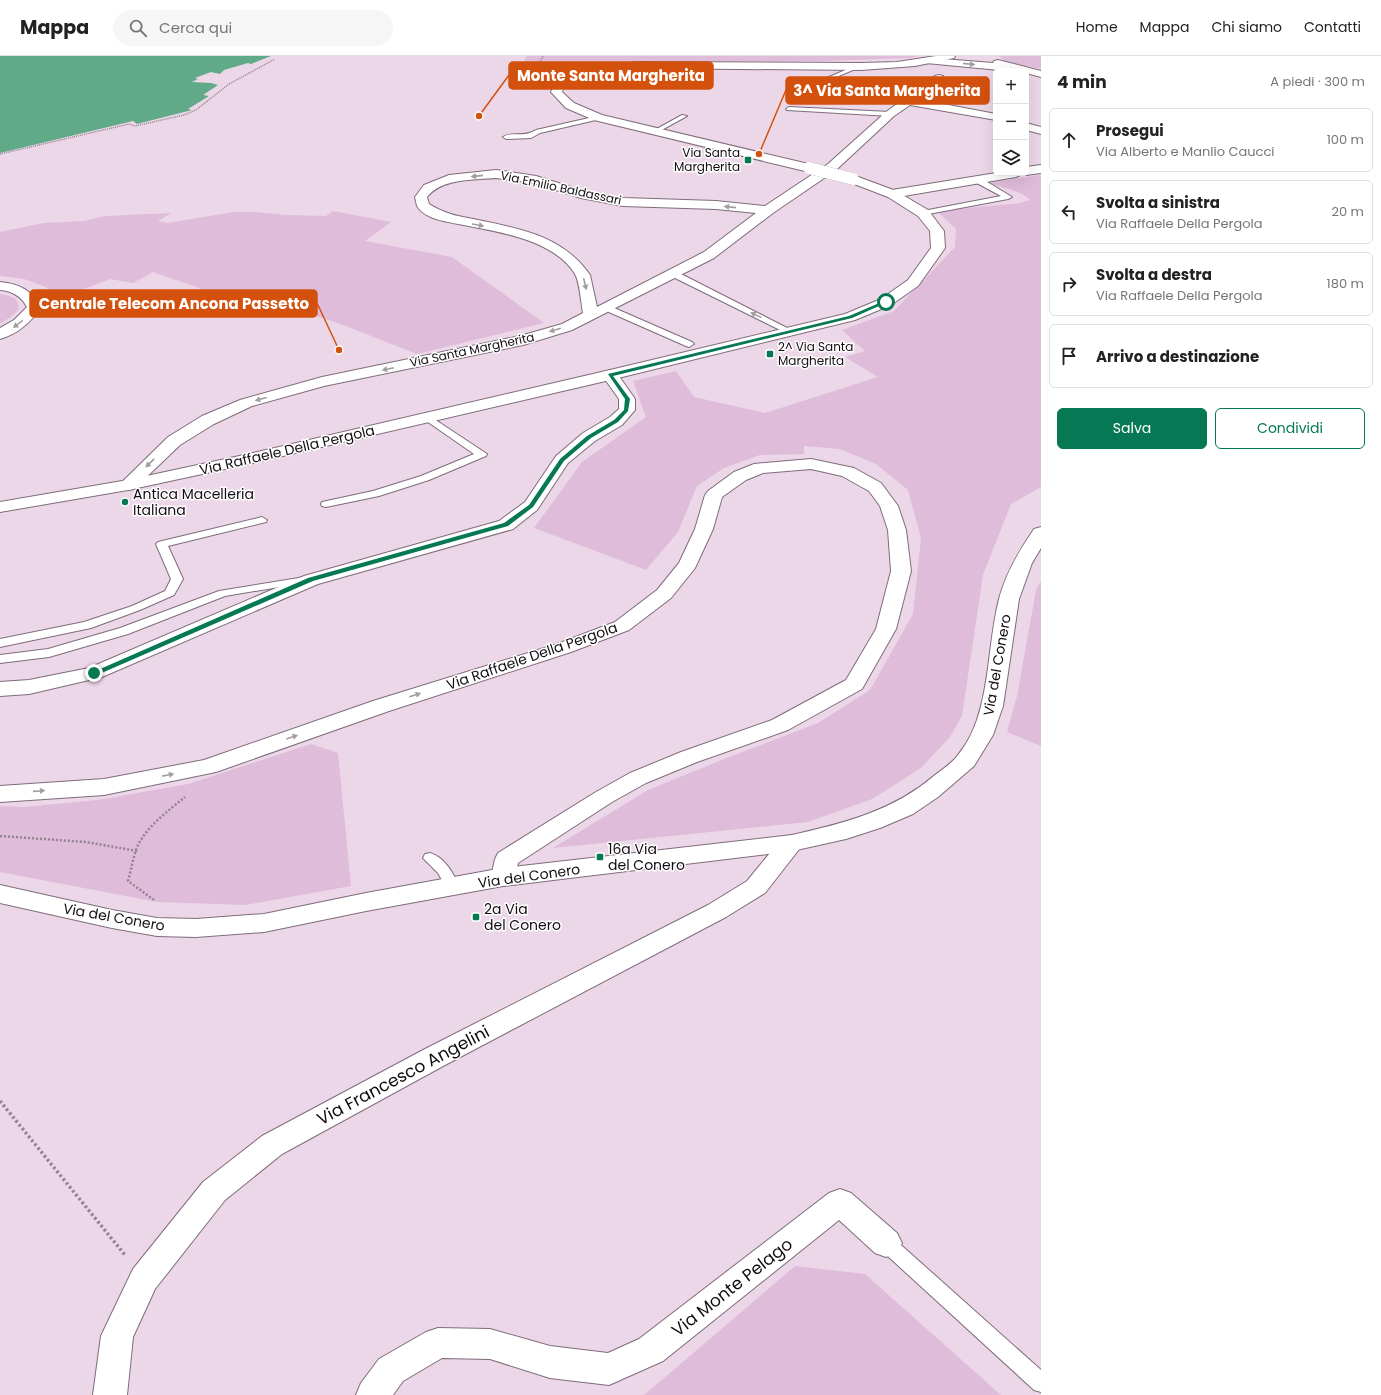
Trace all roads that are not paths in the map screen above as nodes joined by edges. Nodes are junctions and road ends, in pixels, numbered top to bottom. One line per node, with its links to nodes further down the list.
1 (950, 56): 3 (street)
2 (988, 56): 5 (street)
3 (930, 61): 4 (street); 5 (street, one-way to 5)
4 (857, 67): 9 (lane); 15 (street, Via Raffaele Della Pergola)
5 (1012, 68)
6 (1029, 72): 7 (street)
7 (1041, 74)
8 (939, 78): 10 (street, Via Santa Margherita)
9 (794, 93)
10 (907, 101): 12 (street, Via Santa Margherita); 14 (street)
11 (789, 108): 12 (lane)
12 (890, 114): 25 (street, Via Santa Margherita)
13 (684, 116): 17 (lane)
14 (993, 116)
15 (598, 118): 17 (street, Via Raffaele Della Pergola); 19 (lane)
16 (1029, 127): 18 (street)
17 (656, 131): 24 (street, Via Raffaele Della Pergola, bridge)
18 (1041, 131)
19 (506, 137)
20 (1041, 169): 21 (street)
21 (1029, 171)
22 (996, 176): 23 (street)
23 (976, 179): 24 (street); 26 (lane)
24 (892, 194): 26 (street, Via Raffaele Della Pergola)
25 (768, 210): 27 (street, Via Santa Margherita); 29 (street, Via Emilio Baldassari, one-way to 29)
26 (923, 213): 30 (street, Via Raffaele Della Pergola)
27 (674, 274): 29 (street, Via Santa Margherita); 30 (lane, one-way to 27)
28 (0, 286): 31 (street, one-way to 31)
29 (598, 311): 32 (lane); 35 (street, Via Santa Margherita, one-way to 35)
30 (790, 332): 33 (street, Via Raffaele Della Pergola)
31 (0, 334)
32 (689, 344)
33 (610, 375): 34 (street, Via Raffaele Della Pergola); 40 (street)
34 (428, 418): 35 (street, Via Raffaele Della Pergola); 36 (lane)
35 (128, 485): 37 (street)
36 (326, 504)
37 (0, 507)
38 (262, 520): 41 (lane)
39 (1041, 533): 45 (street, Via del Conero)
40 (310, 580): 42 (lane); 43 (street)
41 (0, 643)
42 (0, 659)
43 (0, 689)
44 (0, 794): 47 (street, Via Raffaele Della Pergola, one-way to 47)
45 (792, 843): 47 (street, Via del Conero); 52 (street, Via Francesco Angelini)
46 (430, 858): 48 (lane)
47 (503, 877): 48 (street, Via del Conero)
48 (453, 888): 49 (street, Via del Conero)
49 (0, 894)
50 (886, 1243): 51 (lane, Via Monte Pelago); 53 (street, Via Monte Pelago)
51 (1041, 1383)
52 (110, 1395)
53 (374, 1395)

